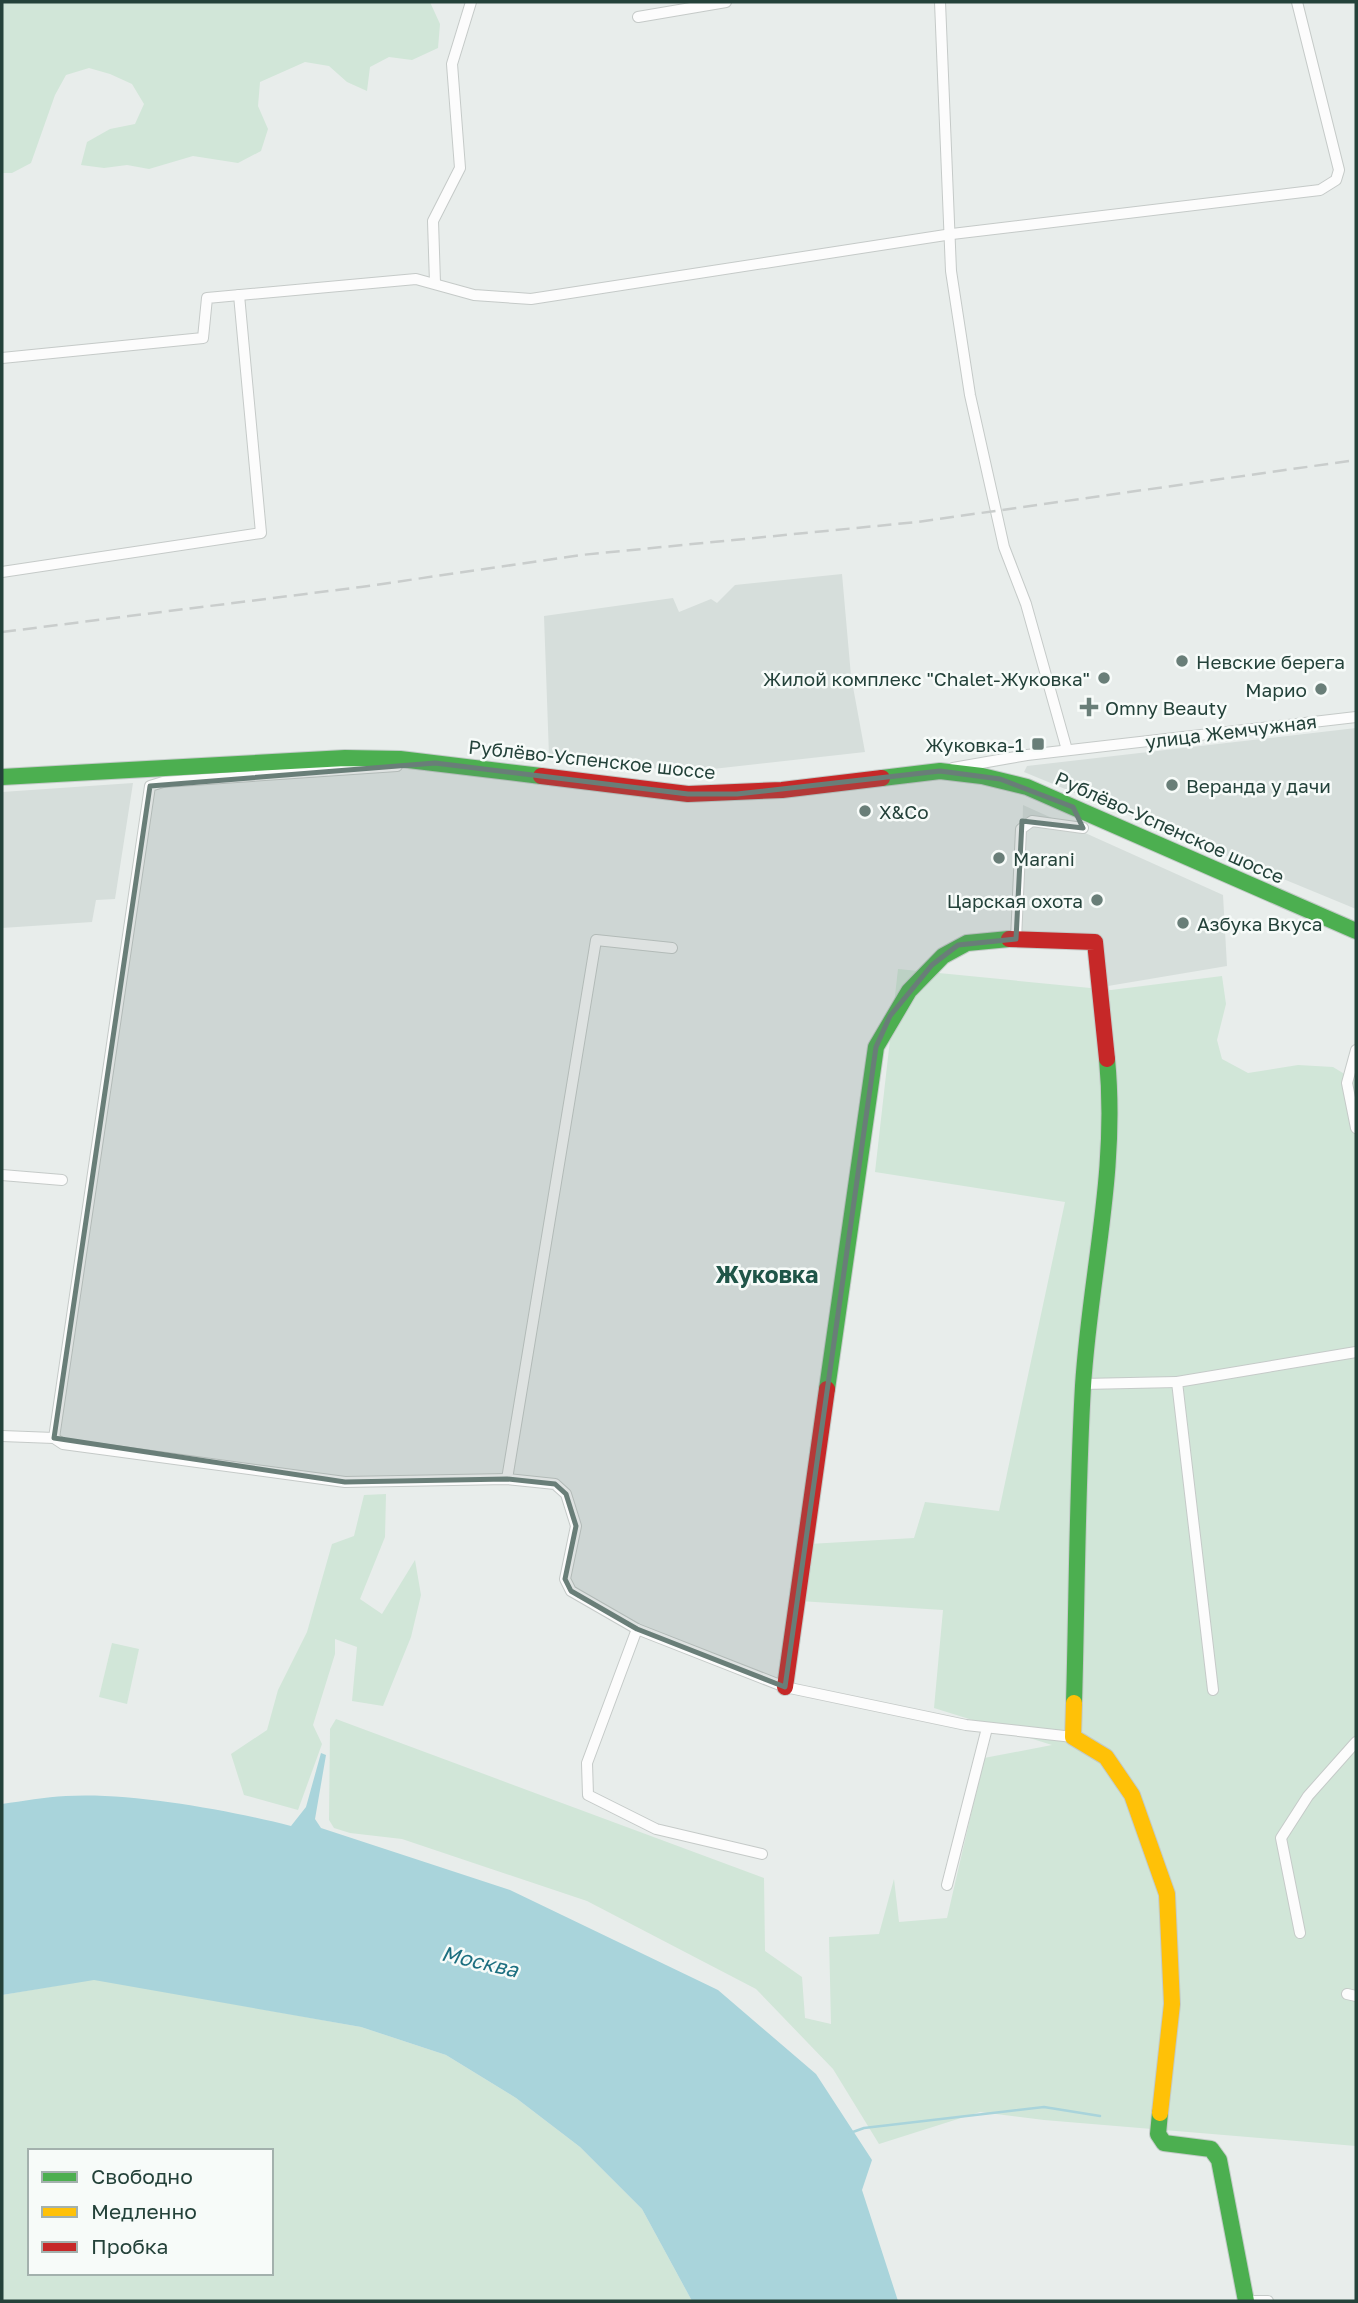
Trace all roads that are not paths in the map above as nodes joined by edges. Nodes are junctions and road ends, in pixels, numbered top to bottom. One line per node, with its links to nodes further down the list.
1 (471, 2): 7 (street)
2 (726, 2): 5 (street)
3 (940, 2): 6 (street)
4 (1297, 2): 6 (street)
5 (638, 17)
6 (952, 234): 7 (street); 12 (street)
7 (435, 283): 8 (street)
8 (239, 295): 9 (street); 10 (street)
9 (2, 358)
10 (2, 572)
11 (1356, 717): 12 (street, улица Жемчужная)
12 (1067, 750): 14 (street, улица Жемчужная)
13 (435, 764): 14 (street, Рублёво-Успенское шоссе); 15 (street, Рублёво-Успенское шоссе); 28 (street)
14 (940, 771): 16 (street, Рублёво-Успенское шоссе)
15 (2, 777)
16 (1073, 807): 17 (street, Рублёво-Успенское шоссе); 18 (street)
17 (1356, 931)
18 (1016, 939): 26 (street); 31 (street)
19 (672, 948): 29 (street)
20 (1356, 1050): 21 (street)
21 (1356, 1128)
22 (2, 1175): 23 (street)
23 (62, 1180)
24 (1356, 1352): 25 (street)
25 (1177, 1382): 26 (street); 32 (street)
26 (1083, 1384): 34 (street)
27 (2, 1436): 28 (street)
28 (54, 1438): 29 (street)
29 (507, 1479): 30 (street)
30 (637, 1629): 31 (street); 36 (street)
31 (785, 1686): 33 (street)
32 (1213, 1690)
33 (987, 1728): 34 (street); 37 (street)
34 (1073, 1737): 39 (street)
35 (1356, 1742): 38 (street)
36 (762, 1854)
37 (947, 1885)
38 (1300, 1933)
39 (1246, 2301)
40 (1251, 2301): 41 (street)
41 (1268, 2301)

